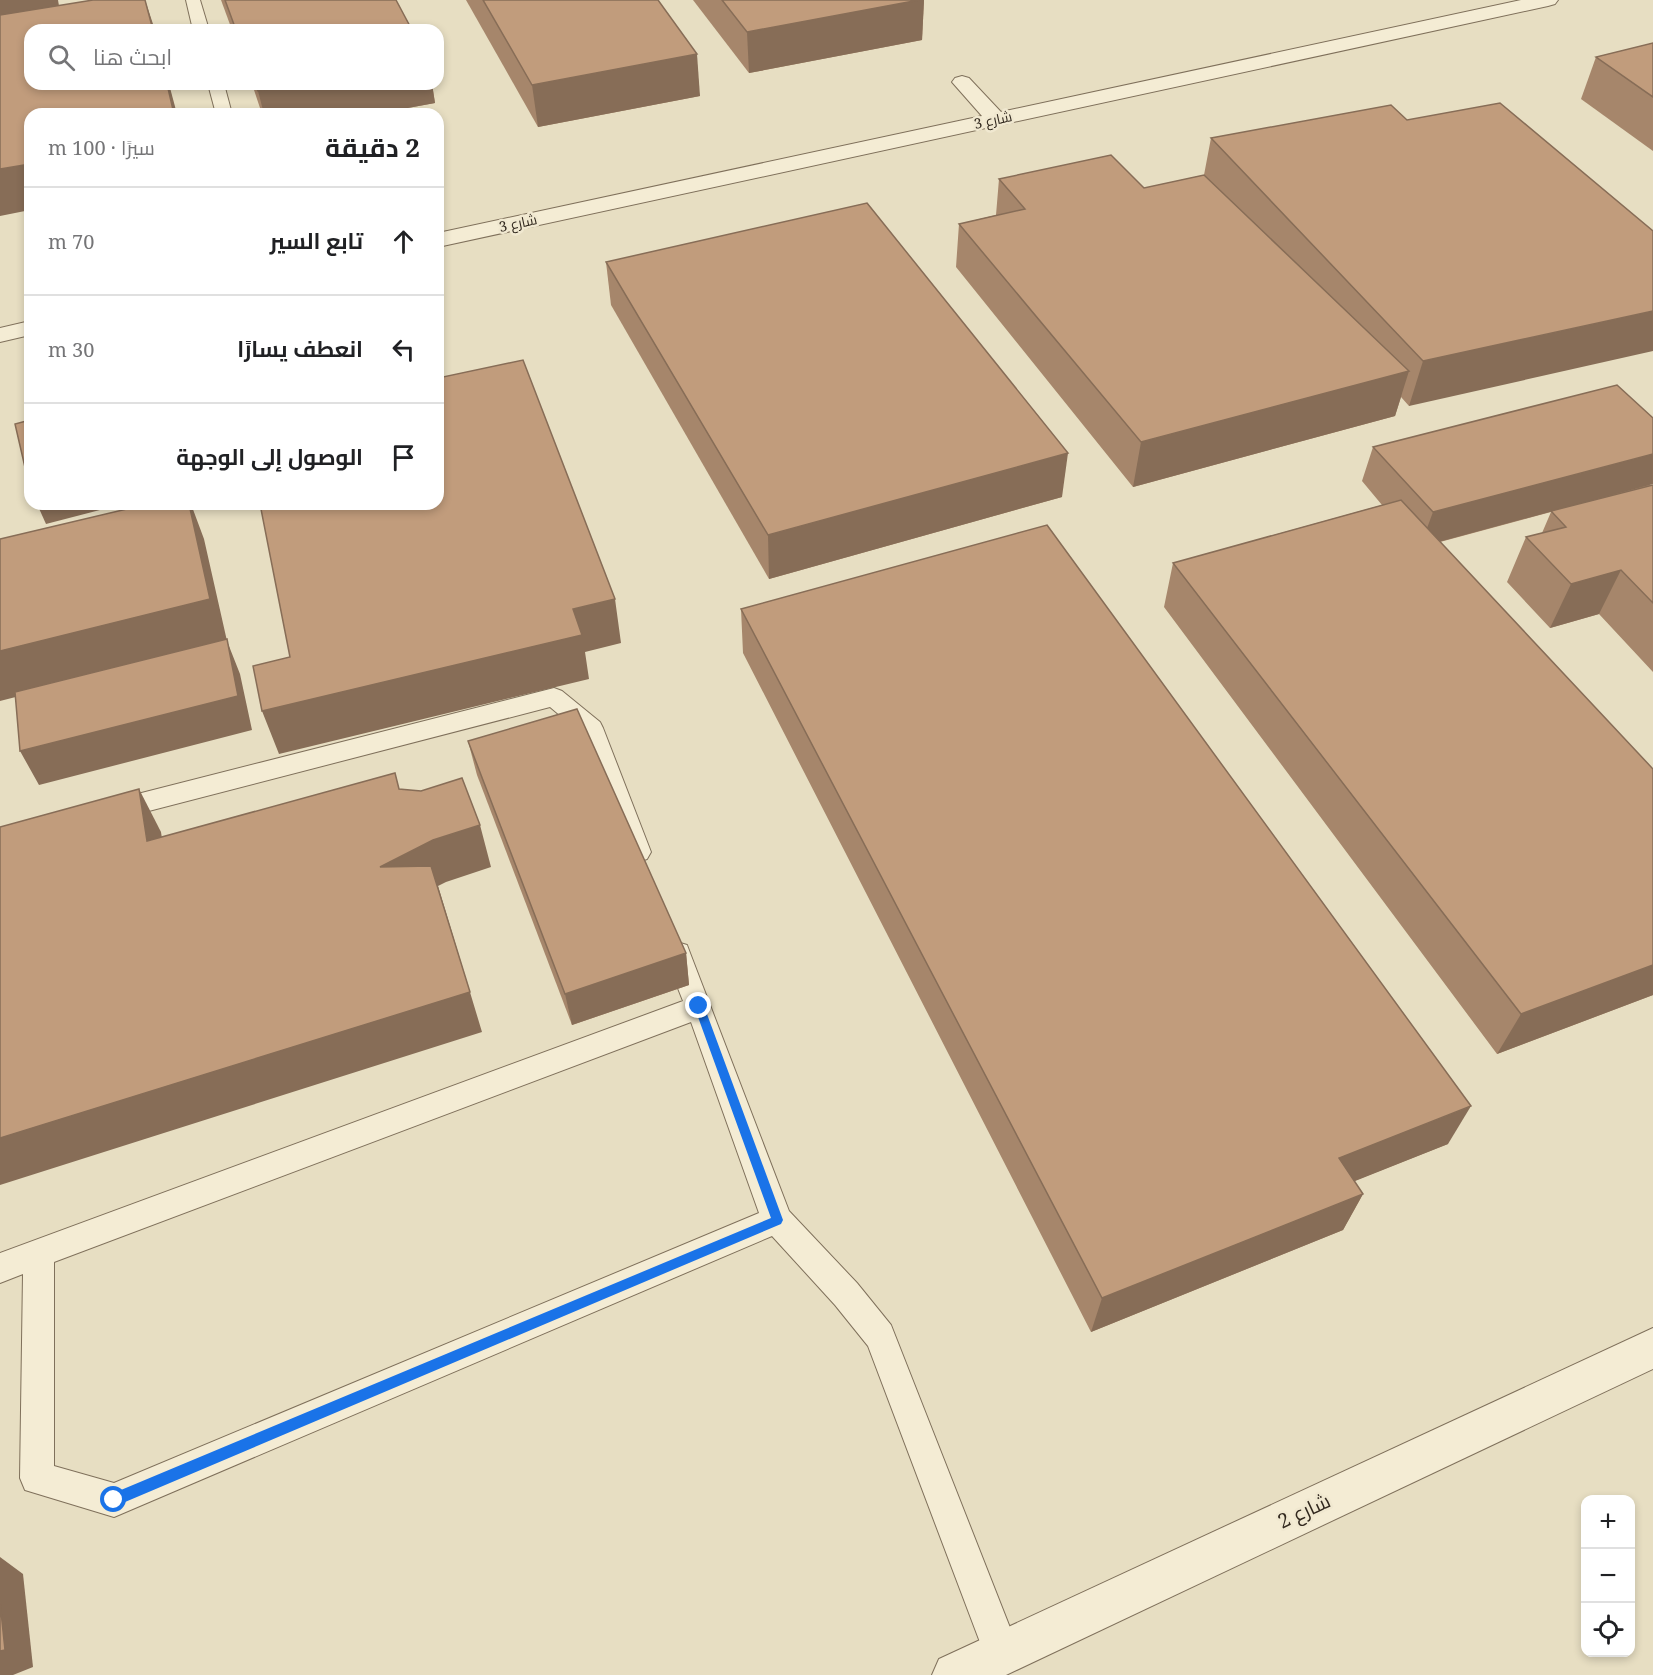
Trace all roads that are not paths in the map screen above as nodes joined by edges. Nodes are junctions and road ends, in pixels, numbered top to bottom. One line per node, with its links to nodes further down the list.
1 (193, 0): 3 (lane)
2 (1548, 0): 7 (street, شارع 3)
3 (199, 24)
4 (962, 82): 7 (street)
5 (218, 90): 6 (lane)
6 (222, 108)
7 (996, 119): 8 (street, شارع 3)
8 (444, 239)
9 (24, 329): 10 (street)
10 (0, 335)
11 (92, 816): 12 (lane)
12 (647, 873)
13 (668, 929): 14 (lane)
14 (699, 1006): 15 (lane); 16 (lane)
15 (777, 1220): 16 (lane); 19 (lane)
16 (39, 1255): 17 (lane)
17 (0, 1268)
18 (1653, 1348): 19 (street, شارع 2)
19 (1002, 1653): 20 (street, شارع 2)
20 (955, 1675)

